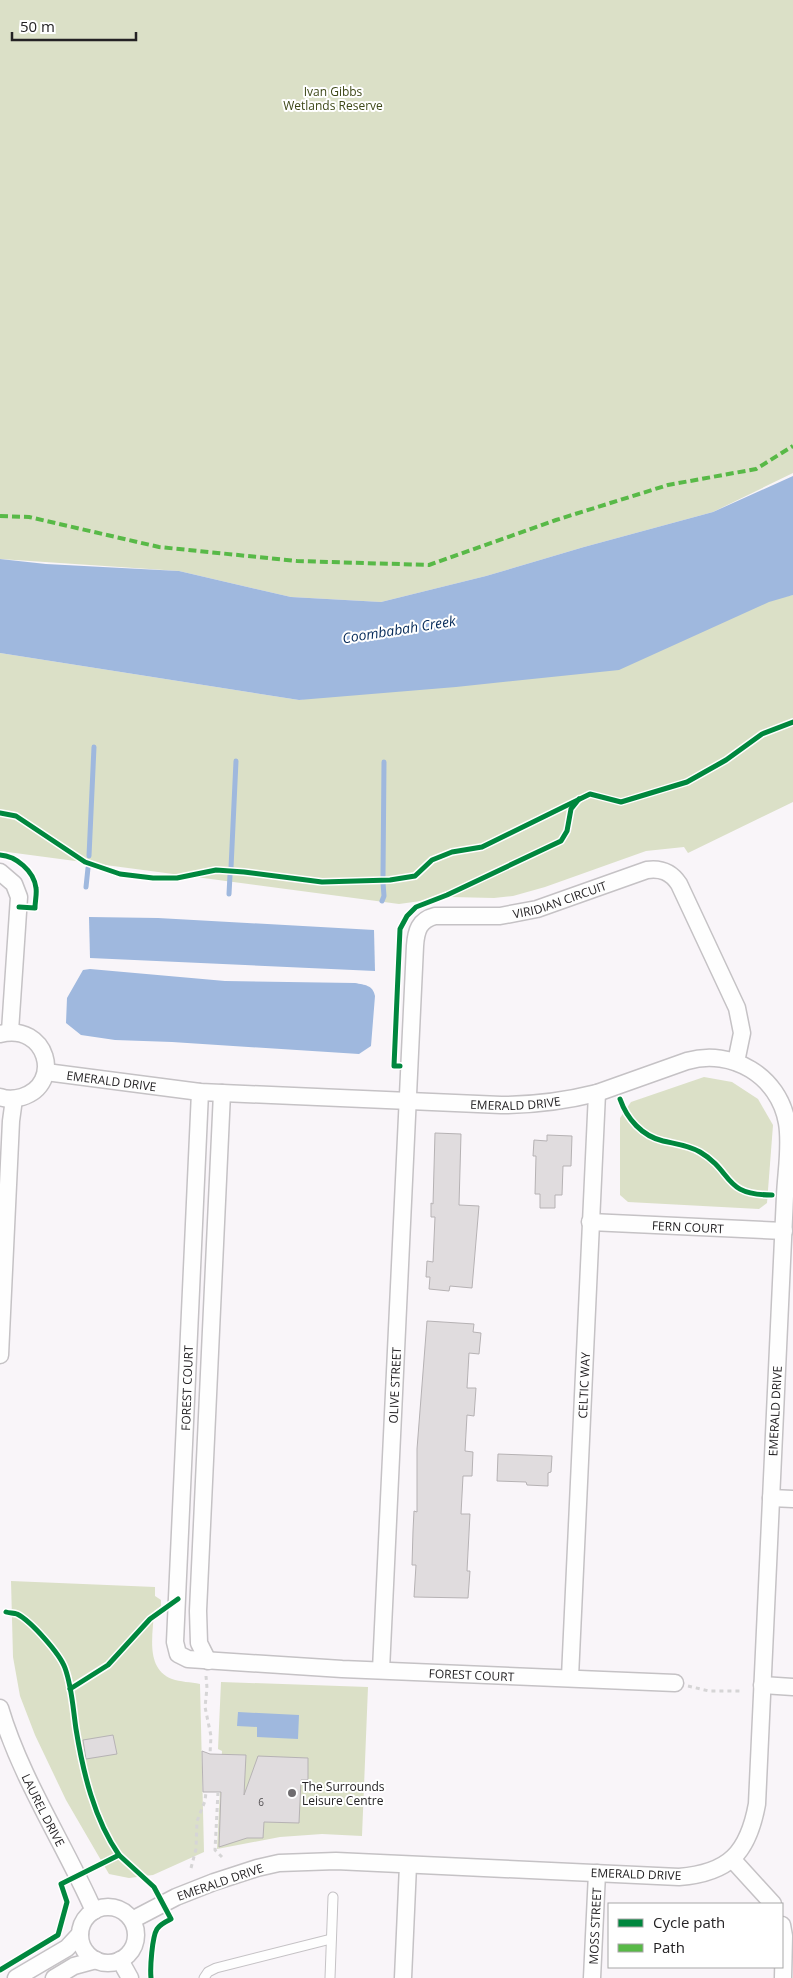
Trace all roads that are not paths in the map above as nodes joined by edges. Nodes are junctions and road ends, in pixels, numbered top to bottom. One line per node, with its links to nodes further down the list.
1 (0, 872): 2 (street)
2 (5, 1033): 4 (street)
3 (736, 1062): 7 (street, EMERALD DRIVE); 9 (street, VIRIDIAN CIRCUIT); 11 (street, EMERALD DRIVE)
4 (46, 1072): 5 (street, EMERALD DRIVE); 8 (street)
5 (200, 1092): 6 (street, EMERALD DRIVE); 17 (street, FOREST COURT)
6 (222, 1093): 9 (street, EMERALD DRIVE); 17 (street, FOREST COURT)
7 (597, 1093): 9 (street, EMERALD DRIVE); 10 (street, CELTIC WAY)
8 (7, 1098): 12 (street)
9 (407, 1102): 18 (street, OLIVE STREET)
10 (590, 1222): 11 (street, FERN COURT); 19 (street, CELTIC WAY)
11 (784, 1231): 13 (street, EMERALD DRIVE)
12 (3, 1245): 14 (street)
13 (786, 1308): 15 (street, EMERALD DRIVE)
14 (0, 1355)
15 (771, 1498): 16 (street); 21 (street, EMERALD DRIVE)
16 (793, 1499)
17 (207, 1669): 18 (street, FOREST COURT)
18 (382, 1670): 19 (street, FOREST COURT)
19 (570, 1677): 20 (street, FOREST COURT)
20 (676, 1683)
21 (762, 1686): 22 (street); 24 (street, EMERALD DRIVE)
22 (793, 1687)
23 (0, 1708): 29 (street, LAUREL DRIVE)
24 (732, 1859): 26 (street, EMERALD DRIVE); 28 (street)
25 (408, 1865): 26 (street, EMERALD DRIVE); 30 (street, EMERALD DRIVE); 42 (street)
26 (597, 1873): 43 (street, MOSS STREET)
27 (332, 1897): 33 (lane)
28 (772, 1903)
29 (94, 1911): 30 (street); 32 (street)
30 (132, 1920): 36 (street)
31 (783, 1930): 34 (street)
32 (80, 1934): 35 (street); 37 (street)
33 (331, 1939): 40 (lane); 41 (lane)
34 (783, 1957)
35 (96, 1960): 36 (street); 38 (street)
36 (120, 1960): 39 (street)
37 (16, 1978)
38 (54, 1978)
39 (130, 1978)
40 (204, 1978)
41 (330, 1978)
42 (403, 1978)
43 (592, 1978)

